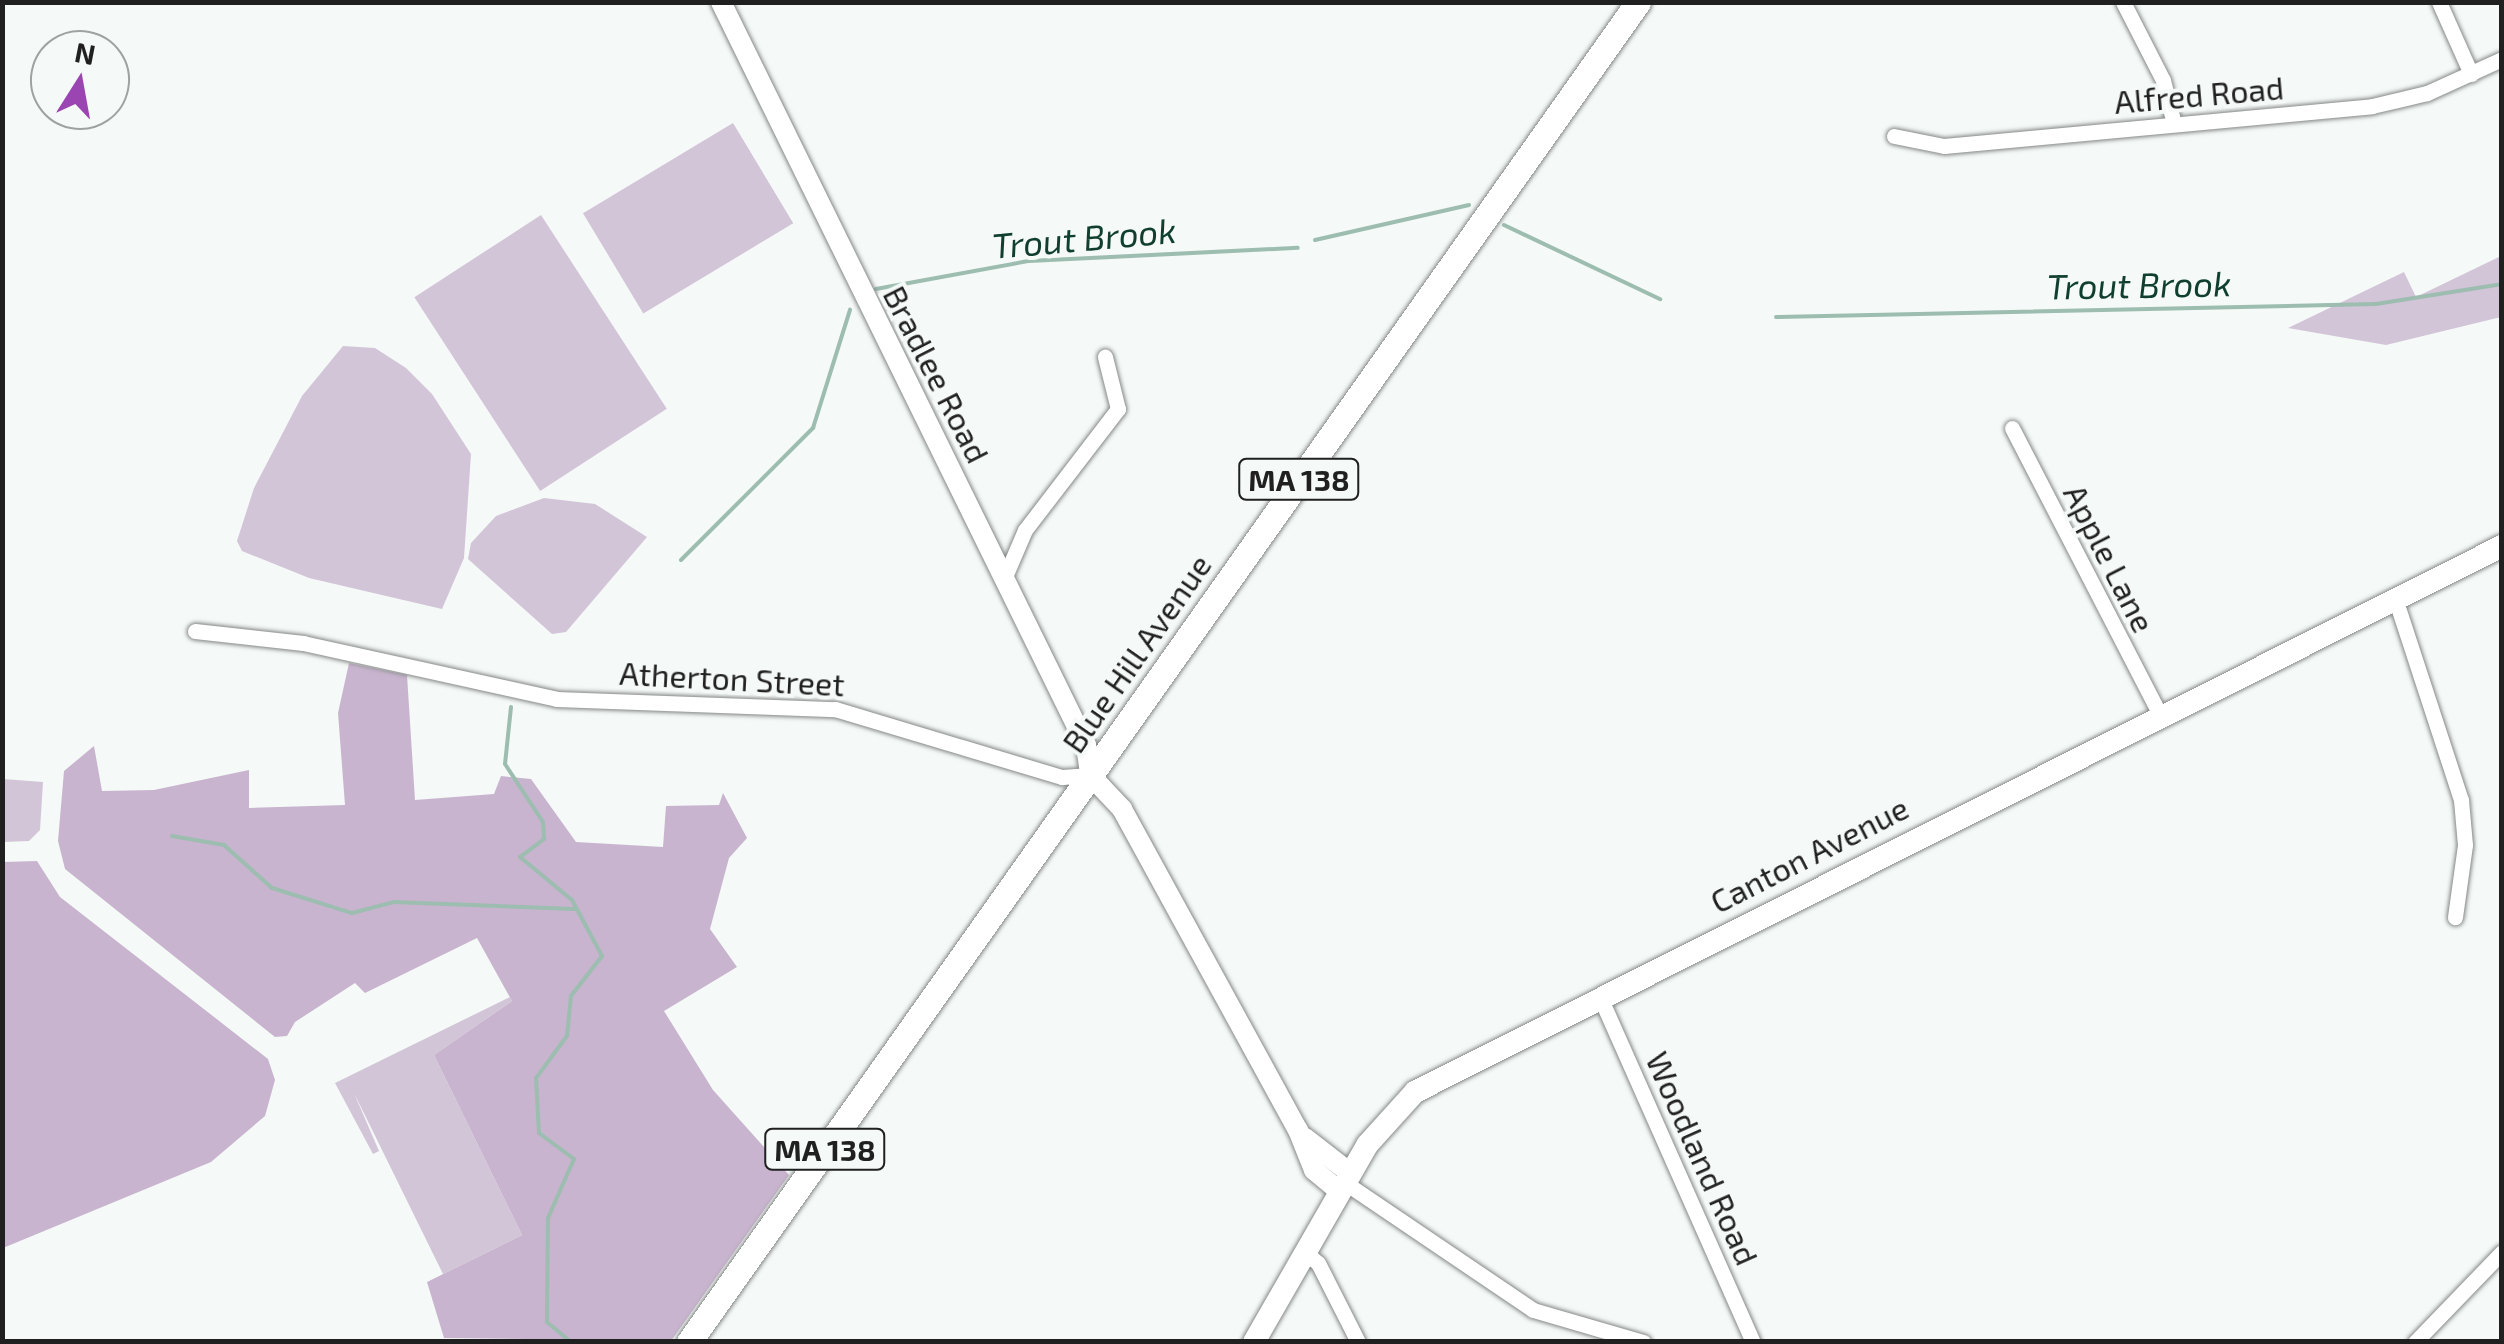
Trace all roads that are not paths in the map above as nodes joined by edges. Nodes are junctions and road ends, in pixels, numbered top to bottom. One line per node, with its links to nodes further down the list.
1 (721, 2): 12 (street, Bradlee Road)
2 (1638, 2): 18 (highway, Blue Hill Avenue / MA 138)
3 (2124, 2): 7 (street)
4 (2438, 2): 6 (street)
5 (2502, 60): 6 (street, Alfred Road)
6 (2470, 74): 7 (street, Alfred Road)
7 (2174, 124): 8 (street, Alfred Road)
8 (1894, 136)
9 (1106, 356): 11 (street)
10 (2012, 428): 17 (street, Apple Lane)
11 (1032, 520): 12 (street); 14 (street)
12 (985, 536): 14 (street, Bradlee Road)
13 (2502, 546): 15 (main road, Canton Avenue)
14 (1004, 578): 18 (street, Bradlee Road)
15 (2395, 598): 17 (main road, Canton Avenue); 19 (street)
16 (195, 631): 18 (street, Atherton Street)
17 (2159, 713): 20 (main road, Canton Avenue)
18 (1090, 775): 21 (street); 24 (highway, Blue Hill Avenue / MA 138)
19 (2455, 917)
20 (1600, 997): 21 (main road, Canton Avenue); 28 (street, Woodland Road)
21 (1345, 1182): 22 (main road, Canton Avenue); 27 (street)
22 (1304, 1251): 25 (main road, Canton Avenue); 26 (street)
23 (2502, 1252): 29 (street)
24 (689, 1342)
25 (1254, 1342)
26 (1358, 1342)
27 (1643, 1342)
28 (1753, 1342)
29 (2415, 1342)

